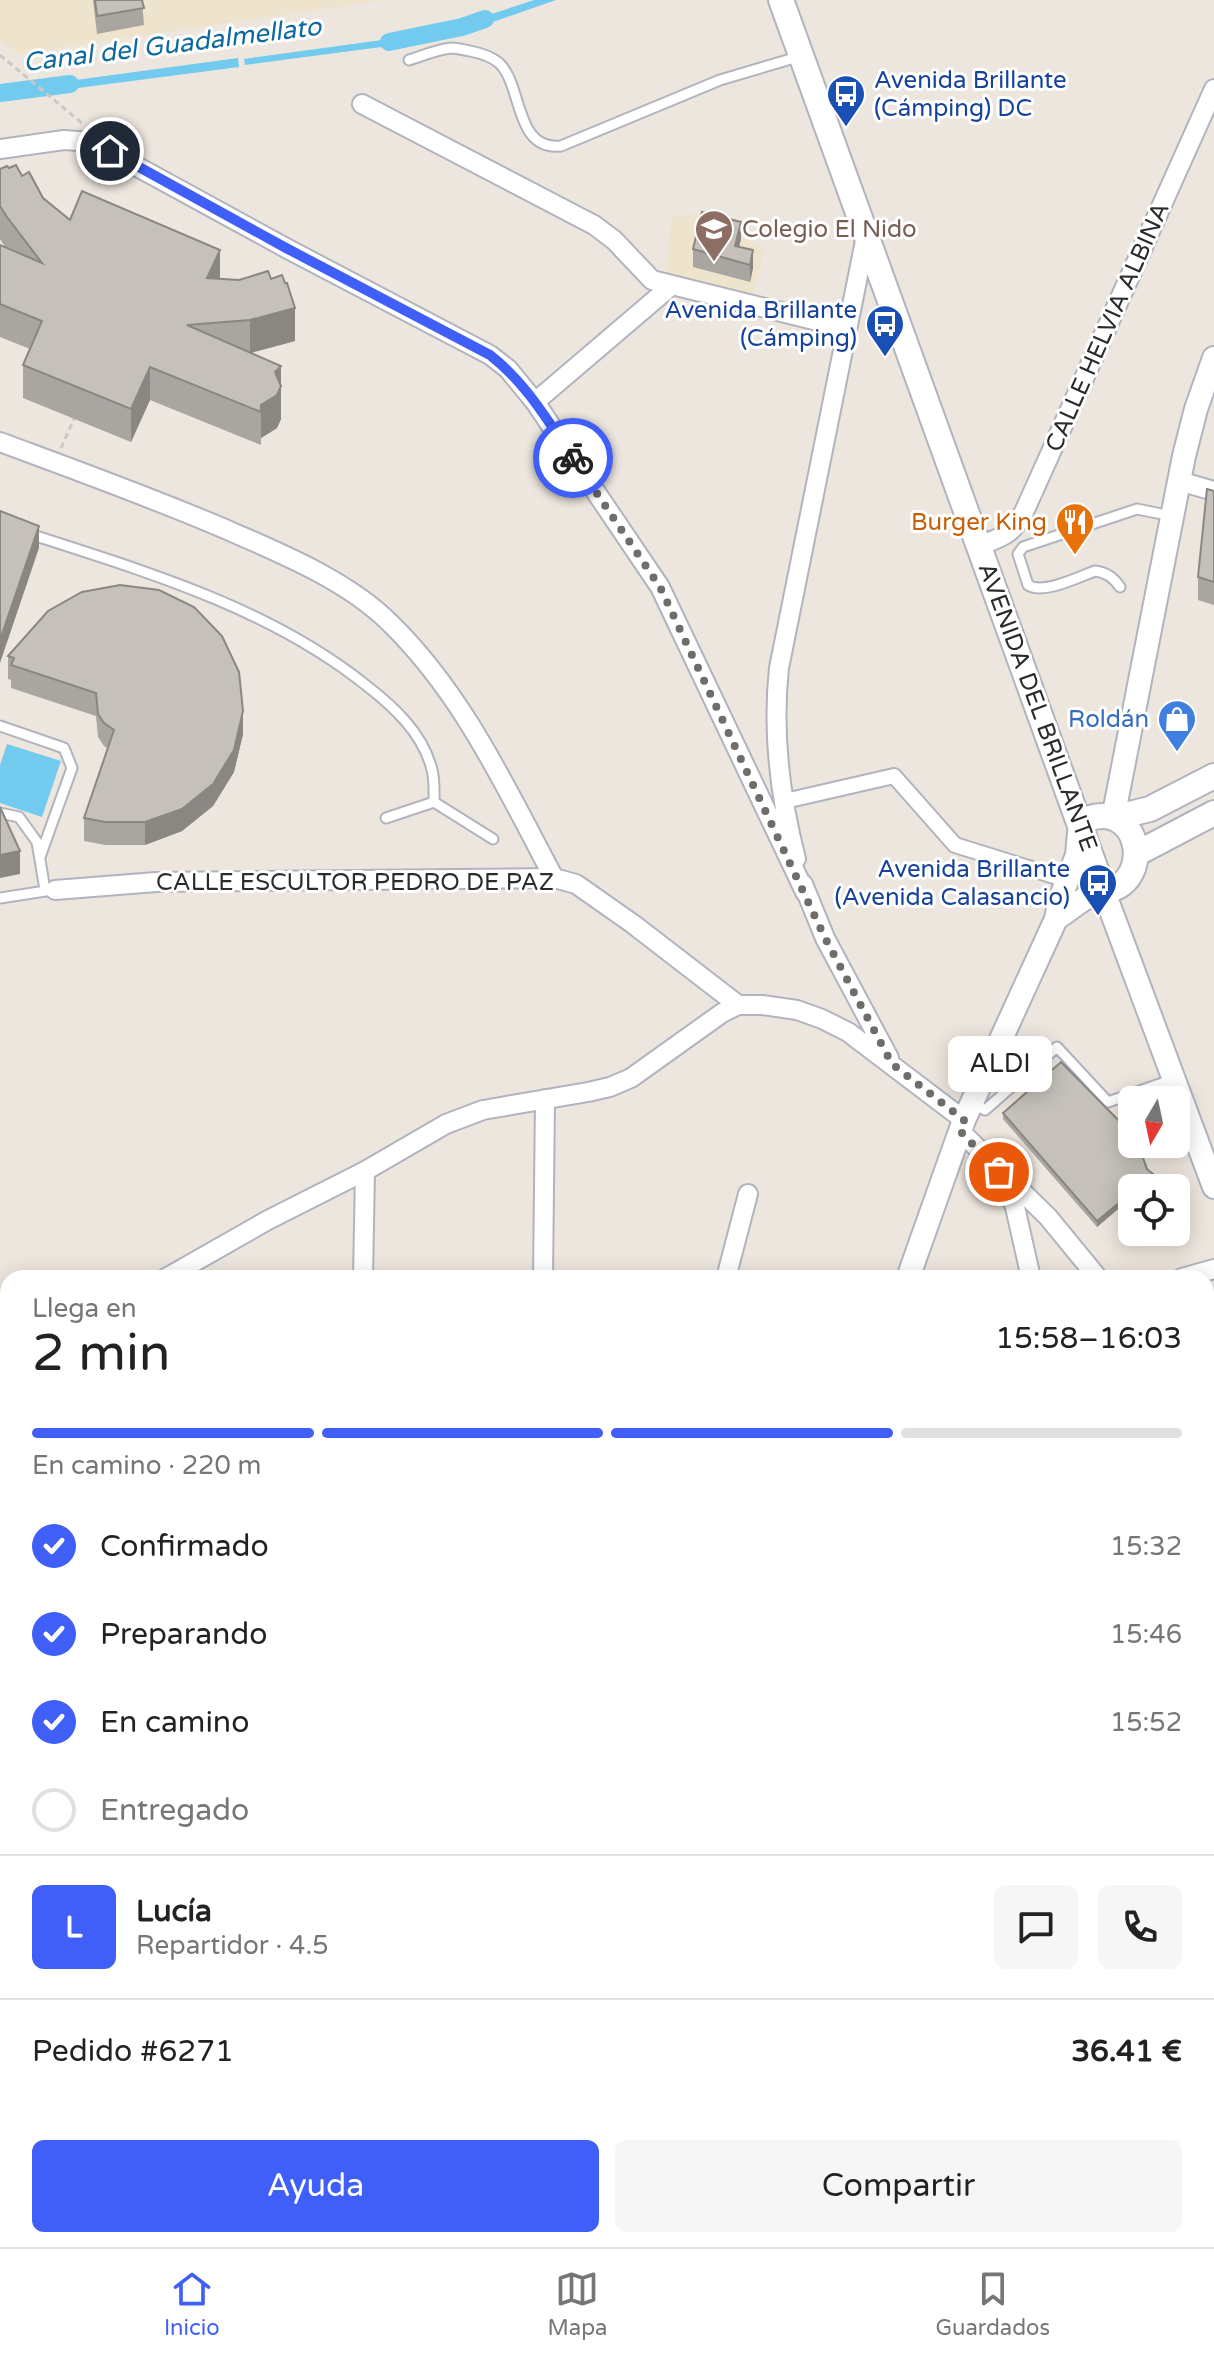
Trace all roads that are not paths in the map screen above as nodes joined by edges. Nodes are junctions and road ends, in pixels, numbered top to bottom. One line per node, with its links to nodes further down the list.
1 (781, 0): 2 (main road, AVENIDA DEL BRILLANTE)
2 (801, 56): 3 (lane); 7 (main road, AVENIDA DEL BRILLANTE)
3 (409, 60)
4 (1214, 89): 17 (street, CALLE HELVIA ALBINA)
5 (362, 104): 8 (street)
6 (0, 149): 11 (street)
7 (866, 234): 9 (street); 17 (main road, AVENIDA DEL BRILLANTE)
8 (671, 286): 9 (street); 11 (street)
9 (846, 328): 20 (street)
10 (1214, 358): 13 (street)
11 (535, 402): 21 (street)
12 (0, 442): 33 (street)
13 (1179, 481): 14 (street); 15 (street)
14 (1214, 491)
15 (1172, 516): 18 (lane); 28 (street)
16 (15, 529): 24 (lane)
17 (979, 546): 29 (main road, AVENIDA DEL BRILLANTE)
18 (1120, 587)
19 (0, 726): 32 (lane)
20 (779, 764): 21 (street); 23 (street)
21 (748, 774): 36 (street)
22 (1214, 776): 28 (main road)
23 (785, 801): 34 (street); 36 (street)
24 (434, 802): 27 (lane); 30 (lane)
25 (0, 813): 32 (lane)
26 (1214, 813): 31 (main road)
27 (386, 818)
28 (1113, 818): 29 (main road); 31 (main road)
29 (1080, 821): 34 (street); 37 (main road, AVENIDA DEL BRILLANTE)
30 (493, 839)
31 (1136, 854): 37 (main road)
32 (40, 857): 35 (lane)
33 (554, 878): 35 (street, CALLE ESCULTOR PEDRO DE PAZ); 40 (street, CALLE ESCULTOR PEDRO DE PAZ)
34 (1067, 880): 39 (street)
35 (50, 890): 38 (lane)
36 (805, 892): 41 (street)
37 (1104, 892): 39 (street); 42 (street, AVENIDA DEL BRILLANTE)
38 (0, 898)
39 (1056, 919): 44 (street)
40 (738, 1005): 41 (street); 43 (street)
41 (892, 1064): 44 (street)
42 (1174, 1079): 44 (lane); 47 (street, AVENIDA DEL BRILLANTE)
43 (545, 1099): 45 (street); 51 (street)
44 (965, 1118): 46 (street); 53 (street)
45 (365, 1171): 49 (street); 50 (street)
46 (999, 1172): 54 (street); 55 (street)
47 (1214, 1187)
48 (748, 1194): 52 (street)
49 (180, 1270)
50 (363, 1270)
51 (543, 1270)
52 (728, 1270)
53 (911, 1270)
54 (1029, 1270)
55 (1091, 1270)

